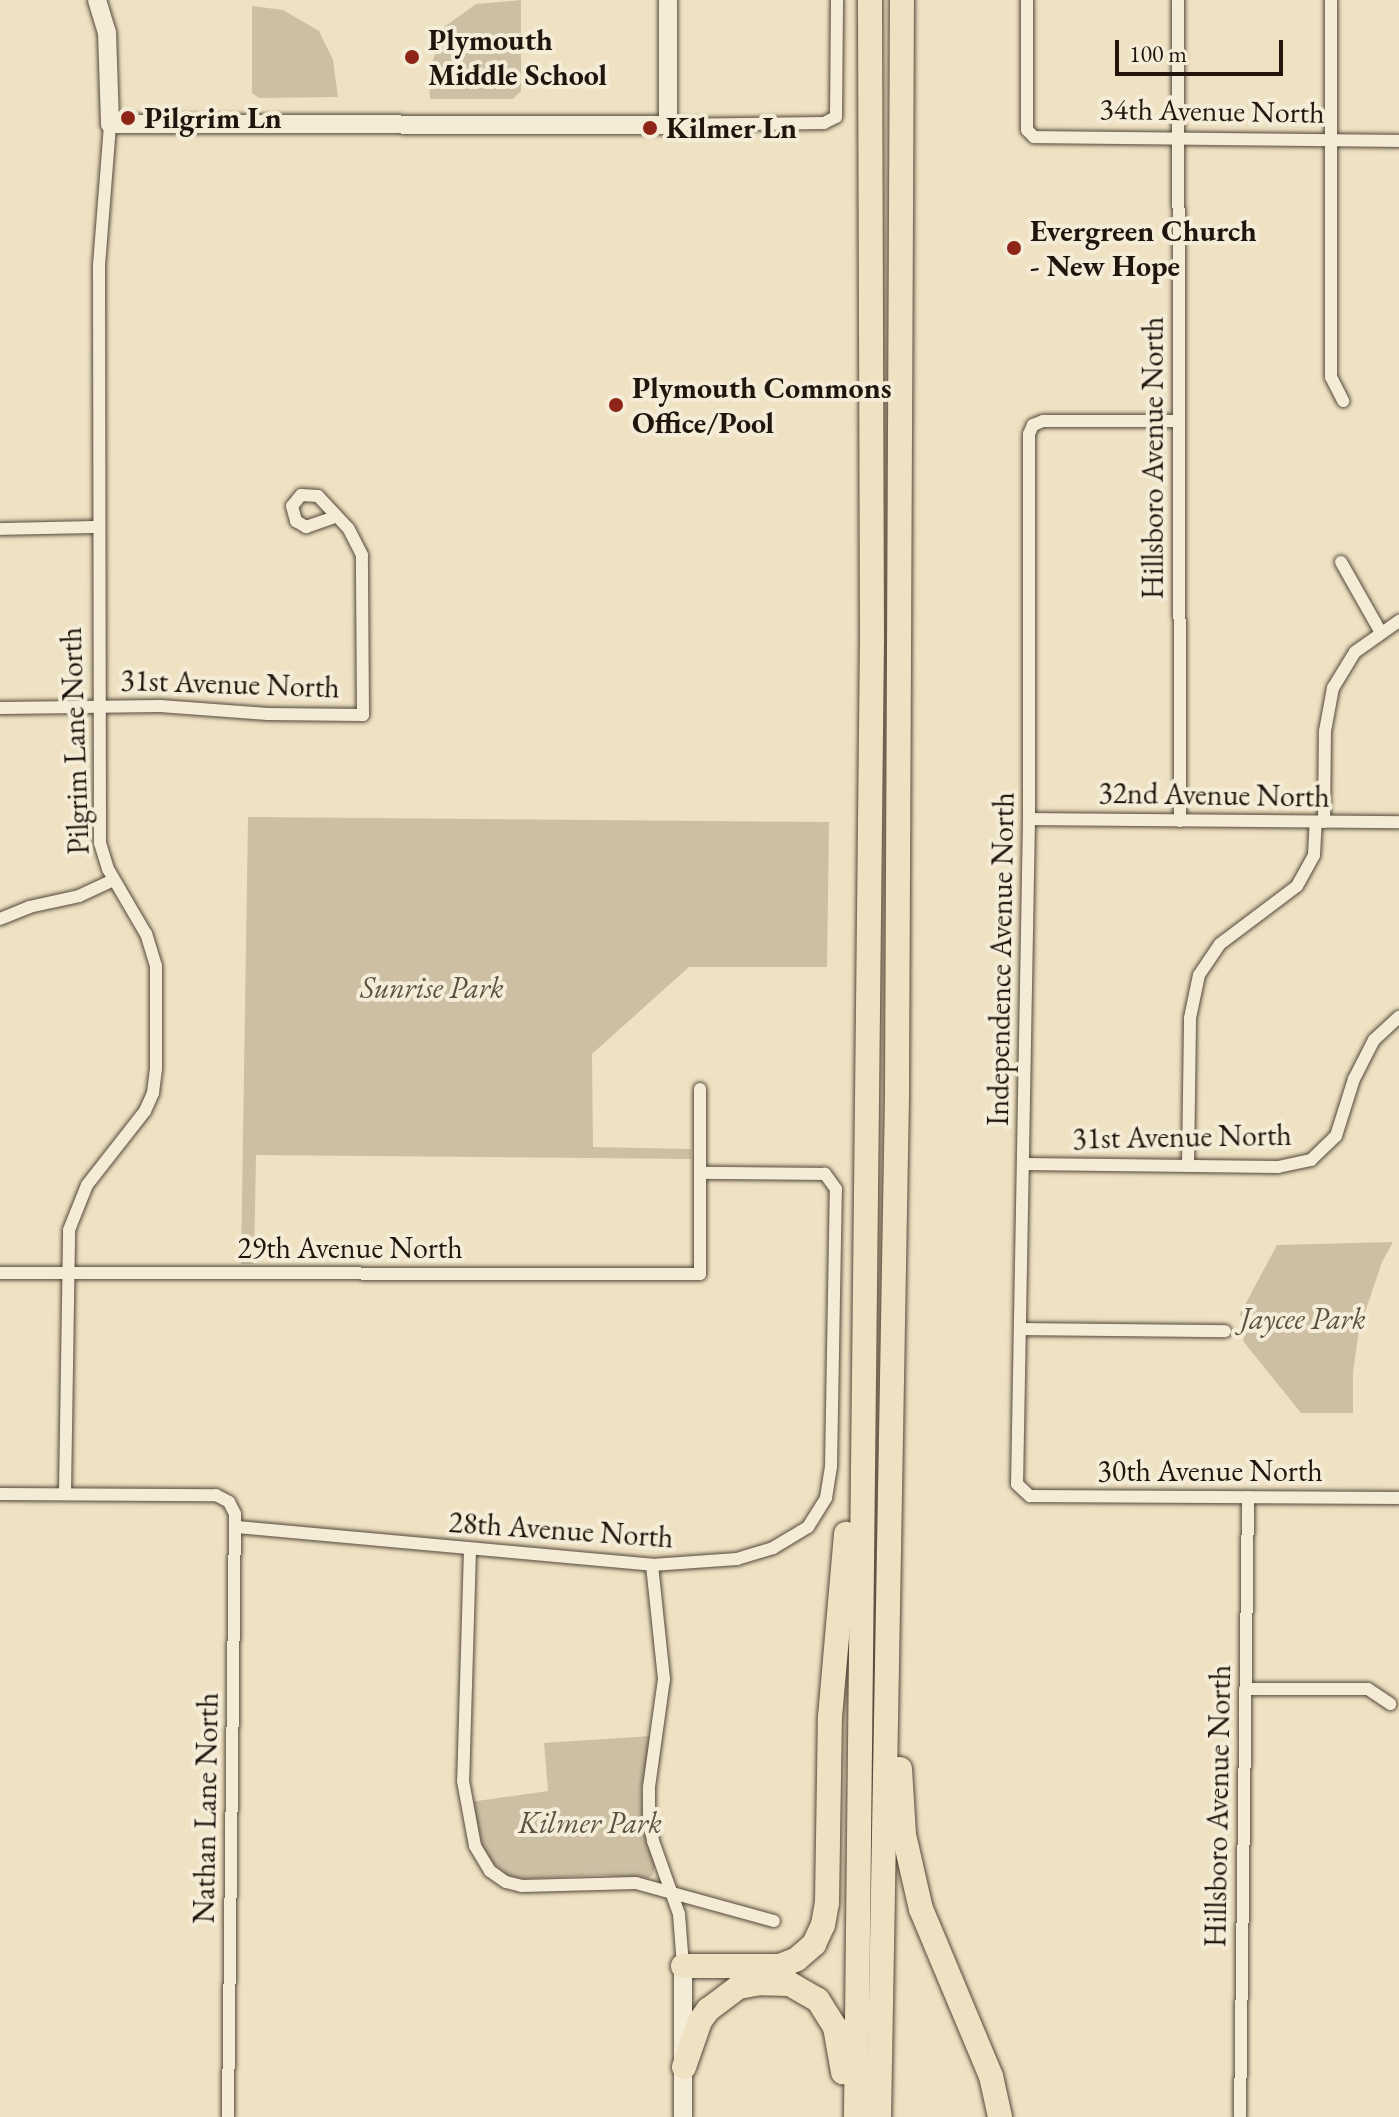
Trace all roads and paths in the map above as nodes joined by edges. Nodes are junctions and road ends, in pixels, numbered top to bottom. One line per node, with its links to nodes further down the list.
1 (97, 0): 11 (street, Pilgrim Lane North)
2 (668, 0): 12 (street)
3 (837, 0): 12 (street)
4 (869, 0): 41 (highway)
5 (902, 0): 10 (highway)
6 (911, 0): 10 (highway)
7 (1027, 0): 13 (street, 34th Avenue North)
8 (1178, 0): 13 (street, Hillsboro Avenue North)
9 (1331, 0): 14 (street)
10 (900, 107): 50 (highway)
11 (110, 124): 12 (street); 19 (street, Pilgrim Lane North)
12 (668, 125)
13 (1180, 140): 14 (street, 34th Avenue North); 17 (street, Hillsboro Avenue North)
14 (1331, 141): 15 (street, 34th Avenue North); 16 (street)
15 (1399, 141)
16 (1343, 401)
17 (1179, 421): 26 (street, Independence Avenue North); 27 (street, Hillsboro Avenue North)
18 (335, 517): 24 (street, 31st Avenue North)
19 (99, 527): 20 (street); 24 (street, Pilgrim Lane North)
20 (0, 529)
21 (1341, 562): 23 (street)
22 (1399, 621): 23 (street)
23 (1380, 631): 28 (street)
24 (100, 706): 25 (street, 31st Avenue North); 30 (street, Pilgrim Lane North)
25 (0, 708)
26 (1029, 819): 27 (street, 32nd Avenue North); 34 (street, Independence Avenue North)
27 (1180, 821): 28 (street, 32nd Avenue North)
28 (1320, 822): 29 (street, 32nd Avenue North); 35 (street)
29 (1399, 822)
30 (113, 880): 31 (street); 38 (street, Pilgrim Lane North)
31 (0, 919)
32 (1399, 1017): 35 (street, 31st Avenue North)
33 (700, 1089): 36 (street)
34 (1024, 1164): 35 (street, 31st Avenue North); 39 (street, Independence Avenue North)
35 (1188, 1166)
36 (700, 1173): 38 (street, 29th Avenue North); 49 (street, 28th Avenue North)
37 (0, 1273): 38 (street, 29th Avenue North)
38 (68, 1273): 43 (street, Pilgrim Lane North)
39 (1022, 1329): 40 (street); 42 (street, Independence Avenue North)
40 (1225, 1331)
41 (862, 1433): 55 (highway); 62 (highway)
42 (1022, 1492): 45 (street, 30th Avenue North)
43 (65, 1493): 44 (street); 47 (street, Nathan Lane North)
44 (0, 1494)
45 (1248, 1497): 46 (street, 30th Avenue North); 51 (street, Hillsboro Avenue North)
46 (1399, 1498)
47 (237, 1527): 48 (street, 28th Avenue North); 58 (street, Nathan Lane North)
48 (470, 1550): 49 (street, 28th Avenue North); 53 (street)
49 (652, 1565): 53 (street)
50 (889, 1587): 63 (highway); 64 (highway)
51 (1245, 1689): 52 (street); 65 (street, Hillsboro Avenue North)
52 (1390, 1704)
53 (672, 1892): 54 (street); 55 (street)
54 (774, 1921)
55 (683, 1974): 56 (highway); 57 (street)
56 (759, 1983): 57 (highway); 61 (highway)
57 (684, 2078): 59 (street); 60 (street)
58 (228, 2117)
59 (683, 2117)
60 (692, 2117)
61 (847, 2117)
62 (856, 2117)
63 (879, 2117)
64 (1000, 2117)
65 (1240, 2117)

